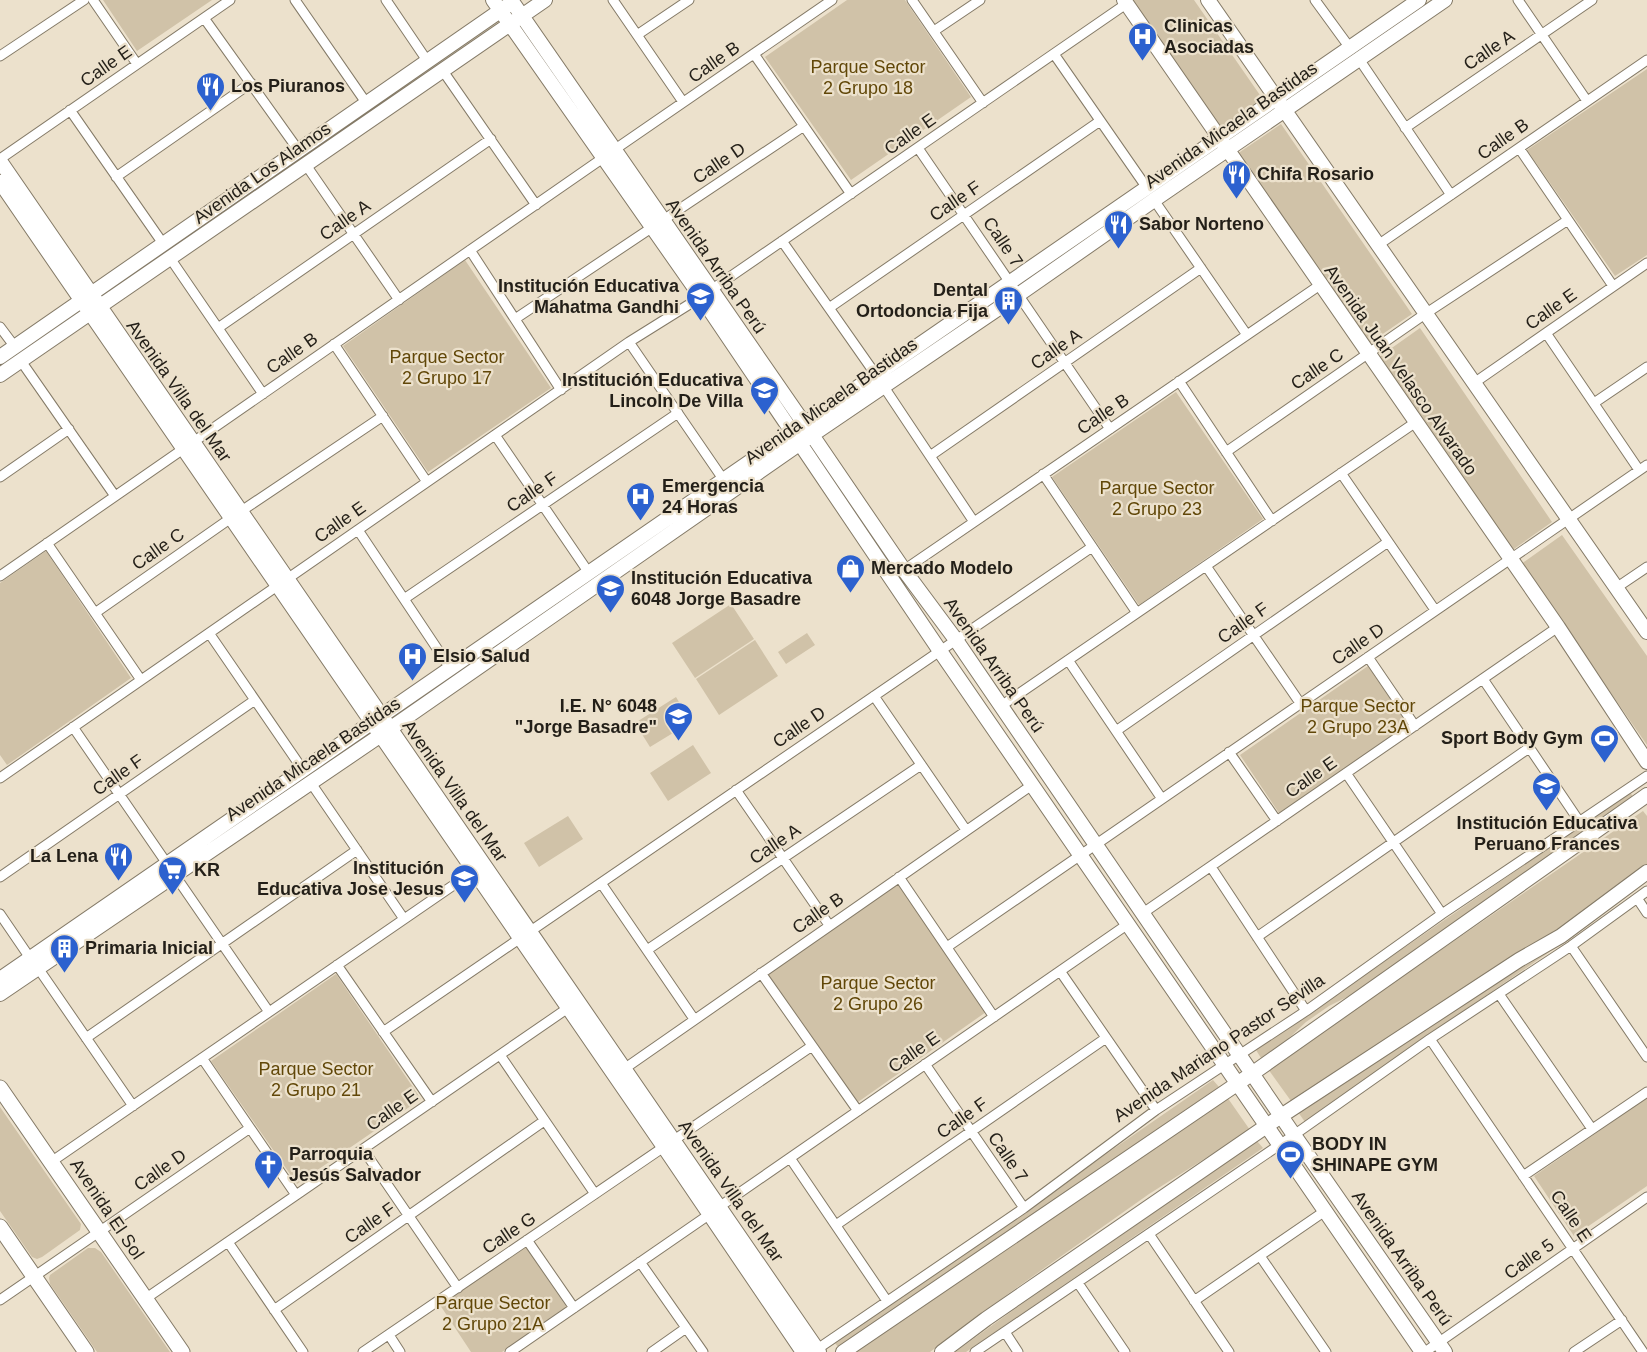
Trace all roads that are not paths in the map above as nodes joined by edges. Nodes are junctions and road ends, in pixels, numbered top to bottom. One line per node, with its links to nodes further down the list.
1 (84, 0): 32 (street)
2 (93, 0): 35 (street)
3 (230, 0): 24 (street, Calle E)
4 (295, 0): 41 (street)
5 (386, 0): 34 (street)
6 (545, 0): 23 (street, Avenida Los Alamos)
7 (613, 0): 27 (street)
8 (689, 0): 27 (street)
9 (812, 0): 22 (street)
10 (832, 0): 22 (street, Calle B)
11 (912, 0): 26 (street)
12 (980, 0): 26 (street)
13 (1208, 0): 42 (street)
14 (1315, 0): 31 (street)
15 (1419, 0): 31 (street, Avenida Micaela Bastidas)
16 (1445, 0): 31 (street, Avenida Micaela Bastidas)
17 (1518, 0): 28 (street)
18 (1592, 0): 28 (street, Calle A)
19 (513, 1): 21 (street, Avenida Los Alamos); 23 (street, Avenida Arriba Perú)
20 (1125, 2): 30 (street, Calle E); 48 (street, Avenida Juan Velasco Alvarado)
21 (497, 5): 25 (street, Avenida Arriba Perú); 34 (street, Avenida Los Alamos)
22 (818, 10): 29 (street, Calle B)
23 (522, 16): 25 (street, Avenida Los Alamos); 52 (street, Avenida Arriba Perú)
24 (204, 18): 35 (street, Calle E); 37 (street)
25 (510, 24): 36 (street, Avenida Los Alamos); 52 (street, Avenida Arriba Perú)
26 (934, 31): 40 (street)
27 (638, 35): 39 (street)
28 (1541, 35): 38 (street); 46 (street, Calle A)
29 (754, 54): 39 (street, Calle B); 45 (street)
30 (1054, 54): 40 (street, Calle E); 44 (street)
31 (1354, 54): 42 (street, Avenida Micaela Bastidas); 46 (street)
32 (0, 56)
33 (1647, 60): 38 (street, Calle B)
34 (428, 62): 41 (street, Avenida Los Alamos)
35 (137, 64): 43 (street, Calle E)
36 (443, 70): 47 (street); 54 (street, Avenida Los Alamos)
37 (251, 83): 51 (street); 55 (street)
38 (1587, 101): 50 (street, Calle B)
39 (683, 102): 52 (street, Calle B)
40 (983, 103): 49 (street, Calle E)
41 (367, 104): 51 (street, Avenida Los Alamos)
42 (1280, 105): 48 (street, Avenida Micaela Bastidas); 67 (street)
43 (70, 110): 53 (street, Calle E); 55 (street)
44 (1100, 121): 58 (street); 61 (street, Calle F)
45 (804, 126): 57 (street); 63 (street, Calle D)
46 (1405, 128): 59 (street)
47 (491, 139): 60 (street); 64 (street, Calle A)
48 (1223, 145): 58 (street, Avenida Micaela Bastidas); 73 (street, Avenida Juan Velasco Alvarado)
49 (918, 147): 57 (street, Calle E); 61 (street, Calle 7)
50 (1519, 148): 59 (street, Calle B); 62 (street)
51 (299, 152): 66 (street, Avenida Los Alamos)
52 (608, 154): 60 (street, Calle B); 63 (street, Avenida Arriba Perú)
53 (0, 160): 77 (street, Avenida Villa del Mar)
54 (306, 165): 64 (street); 69 (street, Avenida Los Alamos)
55 (116, 177): 66 (street)
56 (0, 182): 77 (street, Avenida Villa del Mar)
57 (851, 194): 65 (street, Calle E)
58 (1150, 194): 71 (street); 72 (street, Avenida Micaela Bastidas); 76 (street, Avenida Micaela Bastidas)
59 (1451, 195): 67 (street, Calle B)
60 (536, 205): 68 (street, Calle B)
61 (964, 215): 72 (street, Calle 7); 79 (street, Calle F)
62 (1568, 219): 74 (street); 81 (street)
63 (657, 224): 75 (street, Avenida Arriba Perú); 82 (street)
64 (354, 234): 78 (street); 84 (street, Calle A)
65 (782, 241): 75 (street, Calle E); 79 (street)
66 (164, 245): 77 (street, Avenida Los Alamos)
67 (1378, 245): 81 (street)
68 (470, 250): 78 (street, Calle B); 82 (street)
69 (170, 258): 80 (street, Avenida Los Alamos); 84 (street)
70 (1647, 263): 74 (street, Calle E)
71 (1201, 268): 86 (street); 93 (street, Calle A)
72 (1011, 282): 76 (street, Calle 7); 96 (street, Avenida Micaela Bastidas)
73 (1320, 285): 86 (street, Calle B); 90 (street, Avenida Juan Velasco Alvarado)
74 (1613, 286): 85 (street, Calle E)
75 (706, 293): 87 (street, Calle E); 107 (street, Avenida Arriba Perú); 109 (street, Avenida Arriba Perú)
76 (1018, 296): 93 (street, Calle 7); 96 (street, Avenida Micaela Bastidas)
77 (86, 298): 80 (street, Avenida Villa del Mar); 89 (street, Avenida Los Alamos)
78 (399, 300): 88 (street, Calle B)
79 (829, 308): 96 (street)
80 (95, 310): 92 (street, Avenida Los Alamos); 110 (street, Avenida Villa del Mar)
81 (1425, 314): 90 (street, Calle C); 98 (street)
82 (515, 319): 99 (street)
83 (0, 327): 89 (street)
84 (218, 328): 100 (street)
85 (1546, 333): 98 (street, Calle E); 101 (street)
86 (1247, 335): 97 (street, Calle B)
87 (629, 342): 99 (street, Calle E); 102 (street)
88 (334, 344): 100 (street, Calle B); 103 (street)
89 (15, 347): 91 (street, Avenida Los Alamos)
90 (1368, 354): 104 (street, Avenida Juan Velasco Alvarado); 111 (street, Calle C)
91 (0, 357)
92 (21, 361): 95 (street, Avenida Los Alamos); 105 (street)
93 (1064, 363): 106 (street, Calle 7); 112 (street, Calle A)
94 (1647, 367): 101 (street)
95 (0, 375)
96 (880, 381): 107 (street, Avenida Micaela Bastidas); 112 (street)
97 (1179, 381): 106 (street, Calle B); 111 (street)
98 (1473, 383): 122 (street)
99 (561, 390): 108 (street, Calle E)
100 (263, 394): 110 (street, Calle B)
101 (1594, 404): 113 (street)
102 (678, 414): 117 (street); 120 (street, Calle F)
103 (383, 416): 118 (street); 121 (street)
104 (1416, 422): 114 (street); 129 (street, Avenida Juan Velasco Alvarado)
105 (69, 429): 116 (street); 119 (street)
106 (1110, 429): 115 (street, Calle B)
107 (809, 430): 109 (street, Avenida Micaela Bastidas); 132 (street, Avenida Arriba Perú)
108 (495, 435): 118 (street, Calle E); 120 (street)
109 (797, 438): 117 (street, Avenida Micaela Bastidas); 146 (street, Avenida Arriba Perú); 160 (street, Avenida Micaela Bastidas)
110 (188, 446): 119 (street, Calle B); 121 (street, Avenida Villa del Mar)
111 (1226, 452): 123 (street)
112 (930, 456): 124 (street)
113 (1643, 467): 122 (street, Calle D)
114 (1341, 473): 123 (street); 126 (street)
115 (1043, 474): 124 (street, Calle B); 128 (street)
116 (0, 477)
117 (723, 479): 133 (street, Avenida Micaela Bastidas)
118 (427, 482): 125 (street, Calle E)
119 (115, 496): 127 (street, Calle B)
120 (542, 504): 133 (street); 137 (street, Calle F)
121 (236, 515): 135 (street, Avenida Villa del Mar); 139 (street, Calle C)
122 (1569, 520): 129 (street, Calle D); 136 (street)
123 (1272, 521): 130 (street)
124 (974, 522): 132 (street, Calle B)
125 (358, 530): 135 (street, Calle E); 137 (street)
126 (1388, 542): 138 (street); 144 (street, Calle F)
127 (47, 543): 134 (street, Calle B); 139 (street)
128 (1092, 547): 140 (street); 145 (street, Calle D)
129 (1510, 559): 138 (street, Calle D); 141 (street, Avenida Juan Velasco Alvarado)
130 (1206, 566): 140 (street); 144 (street)
131 (1647, 567): 136 (street)
132 (904, 570): 145 (street, Avenida Arriba Perú)
133 (589, 573): 149 (street, Avenida Micaela Bastidas)
134 (0, 576)
135 (283, 582): 143 (street, Calle E); 156 (street, Avenida Villa del Mar)
136 (1616, 588): 142 (street)
137 (404, 599): 149 (street)
138 (1435, 610): 147 (street, Calle D)
139 (95, 613): 151 (street)
140 (1137, 613): 148 (street)
141 (1558, 627): 150 (street, Calle E); 163 (street, Avenida Juan Velasco Alvarado)
142 (1647, 632)
143 (209, 633): 151 (street, Calle E); 153 (street)
144 (1254, 636): 154 (street); 159 (street, Calle F)
145 (956, 640): 146 (street, Calle D); 155 (street, Avenida Arriba Perú)
146 (940, 651): 152 (street, Calle D); 171 (street, Avenida Arriba Perú)
147 (1368, 657): 154 (street, Calle D); 157 (street)
148 (1068, 660): 155 (street); 159 (street)
149 (450, 668): 156 (street, Avenida Micaela Bastidas)
150 (1483, 679): 157 (street, Calle E); 161 (street)
151 (141, 680): 158 (street, Calle E)
152 (874, 696): 165 (street); 172 (street, Calle D)
153 (255, 700): 166 (street); 173 (street, Calle F)
154 (1300, 704): 162 (street, Calle D)
155 (1001, 706): 181 (street, Avenida Arriba Perú)
156 (377, 719): 160 (street, Avenida Villa del Mar); 166 (street, Avenida Micaela Bastidas)
157 (1415, 726): 167 (street, Calle E)
158 (73, 728): 168 (street, Calle E); 173 (street)
159 (1116, 731): 175 (street)
160 (386, 732): 170 (street, Avenida Micaela Bastidas); 185 (street, Avenida Villa del Mar); 199 (street, Avenida Villa del Mar)
161 (1529, 748): 177 (street); 179 (street)
162 (1229, 752): 175 (street, Calle D); 176 (street)
163 (1647, 762)
164 (0, 764): 168 (street)
165 (921, 765): 178 (street); 182 (street, Calle A)
166 (303, 770): 184 (street, Avenida Micaela Bastidas)
167 (1346, 773): 176 (street, Calle E); 179 (street)
168 (3, 776)
169 (1647, 776): 177 (street, Avenida Mariano Pastor Sevilla)
170 (311, 783): 180 (street); 184 (street, Avenida Micaela Bastidas)
171 (1032, 785): 178 (street, Calle B); 181 (street, Avenida Arriba Perú)
172 (736, 790): 182 (street); 189 (street, Calle D)
173 (119, 794): 184 (street); 187 (street, Calle F)
174 (1647, 795): 229 (street, Avenida Mariano Pastor Sevilla)
175 (1162, 799): 181 (street, Calle D)
176 (1277, 821): 183 (street, Calle E)
177 (1579, 821): 195 (street, Avenida Mariano Pastor Sevilla)
178 (966, 830): 188 (street, Calle B)
179 (1394, 842): 195 (street); 200 (street)
180 (357, 850): 196 (street); 201 (street)
181 (1088, 850): 192 (street, Avenida Arriba Perú); 197 (street, Avenida Arriba Perú); 203 (street)
182 (783, 858): 198 (street); 204 (street, Calle A)
183 (1210, 867): 192 (street, Calle E); 200 (street)
184 (171, 870): 201 (street); 205 (street, Avenida Micaela Bastidas)
185 (474, 870): 196 (street); 199 (street, Avenida Villa del Mar)
186 (1647, 872): 237 (street)
187 (0, 877)
188 (899, 877): 198 (street, Calle B); 203 (street)
189 (601, 883): 199 (street, Calle D); 204 (street)
190 (1647, 891): 191 (street)
191 (1637, 898): 193 (street); 202 (street)
192 (1143, 913): 223 (street, Avenida Arriba Perú)
193 (1647, 913)
194 (0, 914): 205 (street)
195 (1442, 914): 213 (street, Avenida Mariano Pastor Sevilla)
196 (404, 919): 206 (street)
197 (1128, 924): 207 (street, Calle E); 227 (street, Avenida Arriba Perú)
198 (829, 925): 208 (street, Calle B)
199 (525, 935): 212 (street, Avenida Villa del Mar); 217 (street); 228 (street, Avenida Villa del Mar)
200 (1257, 937): 213 (street)
201 (222, 943): 214 (street); 218 (street)
202 (1571, 946): 211 (street); 224 (street)
203 (947, 947): 215 (street)
204 (647, 950): 216 (street)
205 (34, 963): 209 (street, Avenida Micaela Bastidas); 210 (street, Avenida Micaela Bastidas); 218 (street)
206 (337, 965): 214 (street); 217 (street)
207 (1060, 971): 215 (street, Calle E); 219 (street)
208 (761, 973): 216 (street, Calle B); 221 (street)
209 (0, 979)
210 (0, 994)
211 (1498, 994): 220 (street); 241 (street)
212 (568, 1008): 222 (street, Calle E); 244 (street, Avenida Villa del Mar)
213 (1306, 1011): 223 (street, Avenida Mariano Pastor Sevilla)
214 (269, 1012): 225 (street)
215 (994, 1017): 226 (street, Calle E)
216 (694, 1019): 228 (street, Calle B)
217 (383, 1032): 233 (street)
218 (86, 1038): 234 (street)
219 (1106, 1038): 235 (street); 242 (street, Calle F)
220 (1430, 1039): 243 (street); 249 (street, Calle E)
221 (812, 1046): 236 (street); 244 (street)
222 (500, 1055): 233 (street, Calle E); 238 (street)
223 (1239, 1055): 227 (street, Avenida Mariano Pastor Sevilla); 229 (street, Avenida Arriba Perú)
224 (1647, 1057)
225 (202, 1058): 234 (street); 240 (street)
226 (925, 1064): 236 (street, Calle E); 242 (street, Calle 7)
227 (1224, 1065): 230 (street, Avenida Arriba Perú); 235 (street, Avenida Mariano Pastor Sevilla)
228 (624, 1069): 244 (street, Avenida Villa del Mar)
229 (1253, 1073): 230 (street, Avenida Mariano Pastor Sevilla); 237 (street, Avenida Arriba Perú)
230 (1237, 1083): 239 (street, Avenida Arriba Perú); 290 (street, Avenida Mariano Pastor Sevilla)
231 (0, 1088): 248 (main road, Avenida El Sol)
232 (1647, 1092): 241 (street)
233 (432, 1102): 246 (street, Calle E)
234 (133, 1106): 248 (street)
235 (1156, 1110): 253 (street, Avenida Mariano Pastor Sevilla)
236 (858, 1111): 247 (street, Calle E)
237 (1281, 1116): 239 (street); 243 (street, Avenida Arriba Perú)
238 (544, 1121): 250 (street); 256 (street, Calle F)
239 (1266, 1126): 245 (street, Avenida Arriba Perú); 291 (street)
240 (250, 1128): 251 (street); 259 (street, Calle D)
241 (1592, 1129): 249 (street)
242 (971, 1131): 253 (street, Calle 7); 257 (street, Calle F)
243 (1294, 1135): 245 (street); 279 (street, Avenida Arriba Perú)
244 (669, 1143): 250 (street, Calle G); 254 (street, Avenida Villa del Mar)
245 (1279, 1145): 255 (street, Avenida Arriba Perú); 260 (street)
246 (363, 1149): 251 (street, Calle E); 256 (street)
247 (790, 1158): 254 (street, Calle E); 257 (street)
248 (51, 1162): 259 (main road, Avenida El Sol)
249 (1523, 1176): 263 (street, Calle E)
250 (594, 1194): 261 (street, Calle G)
251 (297, 1195): 262 (street, Calle E)
252 (1645, 1202): 263 (street, Calle 5)
253 (1024, 1208): 271 (street, Avenida Mariano Pastor Sevilla)
254 (715, 1210): 265 (street, Calle E); 281 (street, Avenida Villa del Mar); 289 (street, Avenida Villa del Mar)
255 (1325, 1211): 264 (street); 279 (street, Avenida Arriba Perú)
256 (408, 1216): 268 (street); 274 (street, Calle F)
257 (836, 1225): 271 (street)
258 (0, 1227): 266 (main road)
259 (99, 1232): 266 (street, Calle D); 269 (main road, Avenida El Sol)
260 (1149, 1234): 267 (street); 272 (street)
261 (527, 1240): 268 (street, Calle G); 273 (street)
262 (228, 1242): 269 (street, Calle E); 274 (street)
263 (1573, 1249): 275 (street, Calle E); 279 (street, Calle 5)
264 (1260, 1256): 272 (street); 296 (street)
265 (640, 1262): 273 (street, Calle E); 276 (street)
266 (34, 1277): 270 (street, Calle D); 280 (main road)
267 (1078, 1283): 277 (street); 294 (street)
268 (458, 1288): 278 (street, Calle G)
269 (145, 1299): 282 (main road, Avenida El Sol)
270 (0, 1300)
271 (887, 1301): 281 (street, Avenida Mariano Pastor Sevilla)
272 (1194, 1301): 295 (street)
273 (574, 1308): 286 (street, Calle E)
274 (274, 1310): 283 (street)
275 (1622, 1320): 297 (street); 298 (street, Calle E)
276 (686, 1328): 287 (street); 288 (street)
277 (1005, 1332): 292 (street); 293 (street)
278 (389, 1335): 284 (street, Calle G); 285 (street)
279 (1432, 1349)
280 (79, 1350)
281 (816, 1351)
282 (182, 1352)
283 (303, 1352)
284 (363, 1352)
285 (400, 1352)
286 (510, 1352)
287 (652, 1352)
288 (703, 1352)
289 (803, 1352)
290 (843, 1352)
291 (942, 1352)
292 (975, 1352)
293 (1018, 1352)
294 (1125, 1352)
295 (1229, 1352)
296 (1326, 1352)
297 (1574, 1352)
298 (1643, 1352)

